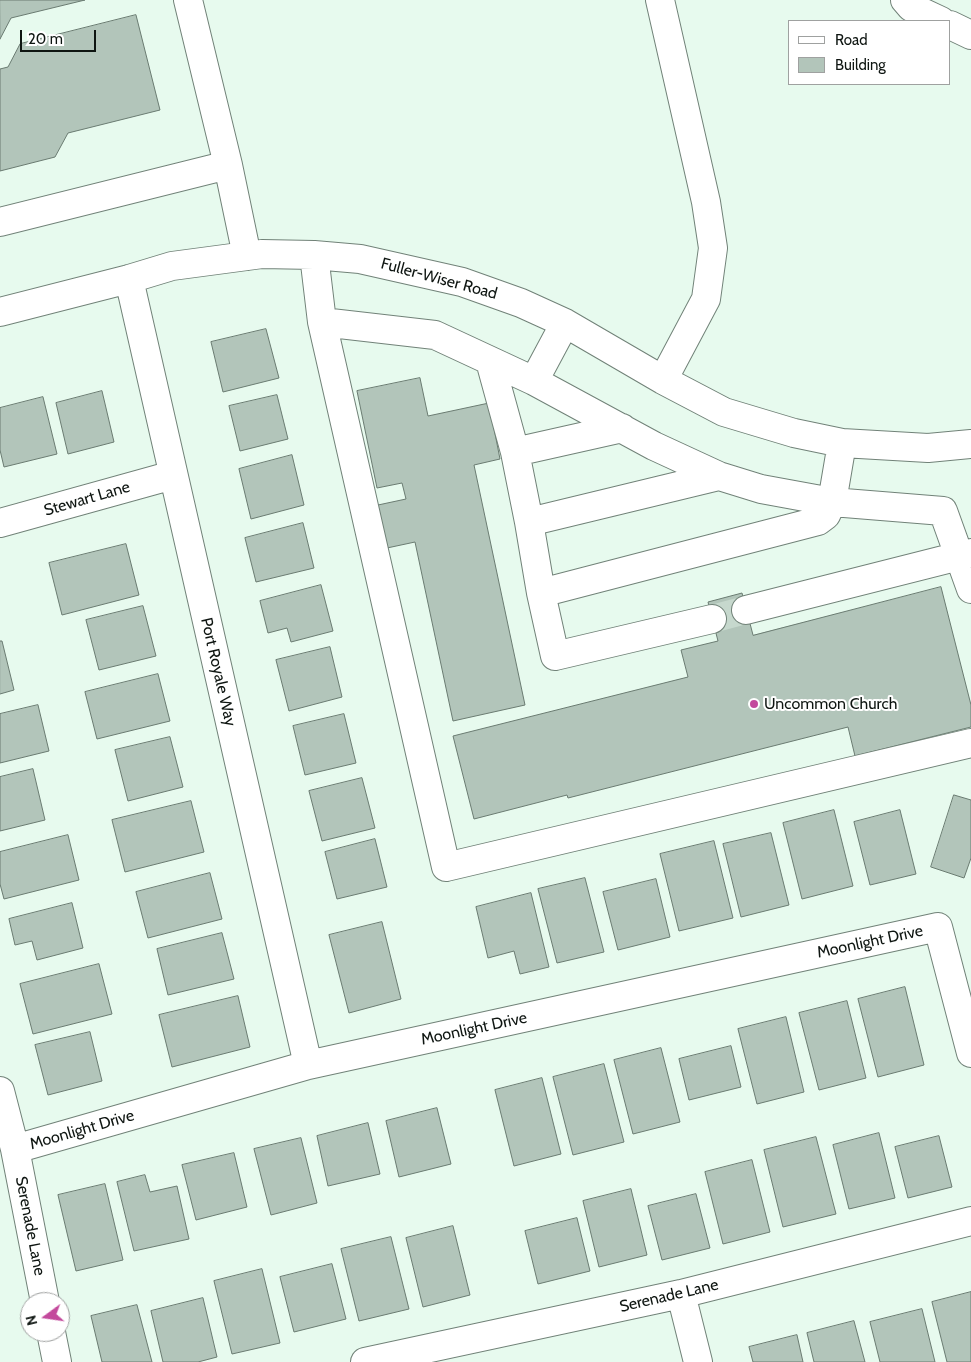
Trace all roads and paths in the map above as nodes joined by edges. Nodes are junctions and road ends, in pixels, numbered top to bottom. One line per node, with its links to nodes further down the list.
1 (188, 0): 7 (street)
2 (660, 0): 16 (street)
3 (905, 0): 4 (street)
4 (939, 20)
5 (951, 25): 6 (street)
6 (971, 35)
7 (228, 165): 8 (street); 10 (street)
8 (0, 222)
9 (314, 255): 10 (street, Fuller-Wiser Road); 13 (street); 14 (street, Fuller-Wiser Road)
10 (247, 256): 11 (street, Fuller-Wiser Road)
11 (129, 279): 12 (street, Fuller-Wiser Road); 22 (street, Port Royale Way)
12 (0, 312)
13 (322, 322): 15 (street); 32 (street)
14 (565, 323): 16 (street, Fuller-Wiser Road); 17 (street)
15 (490, 360): 17 (street); 21 (street)
16 (663, 380): 19 (street, Fuller-Wiser Road)
17 (534, 381): 18 (street)
18 (622, 428): 21 (street); 23 (street)
19 (842, 443): 20 (street, Fuller-Wiser Road); 24 (street)
20 (971, 444)
21 (514, 452): 25 (street)
22 (173, 475): 26 (street, Stewart Lane); 34 (street, Port Royale Way)
23 (719, 476): 24 (street); 25 (street)
24 (832, 502): 27 (street); 29 (street)
25 (530, 522): 29 (street)
26 (0, 523)
27 (965, 555): 28 (street); 30 (street)
28 (971, 589)
29 (541, 593): 31 (street)
30 (746, 610)
31 (712, 619)
32 (971, 743)
33 (971, 1053): 34 (street, Moonlight Drive)
34 (308, 1065): 36 (street, Moonlight Drive)
35 (0, 1091): 36 (street, Serenade Lane)
36 (15, 1149): 38 (street, Serenade Lane)
37 (971, 1221): 39 (street, Serenade Lane)
38 (43, 1292)
39 (681, 1294): 42 (street, Serenade Lane); 43 (street)
40 (53, 1342): 41 (street)
41 (57, 1362)
42 (364, 1362)
43 (698, 1362)

